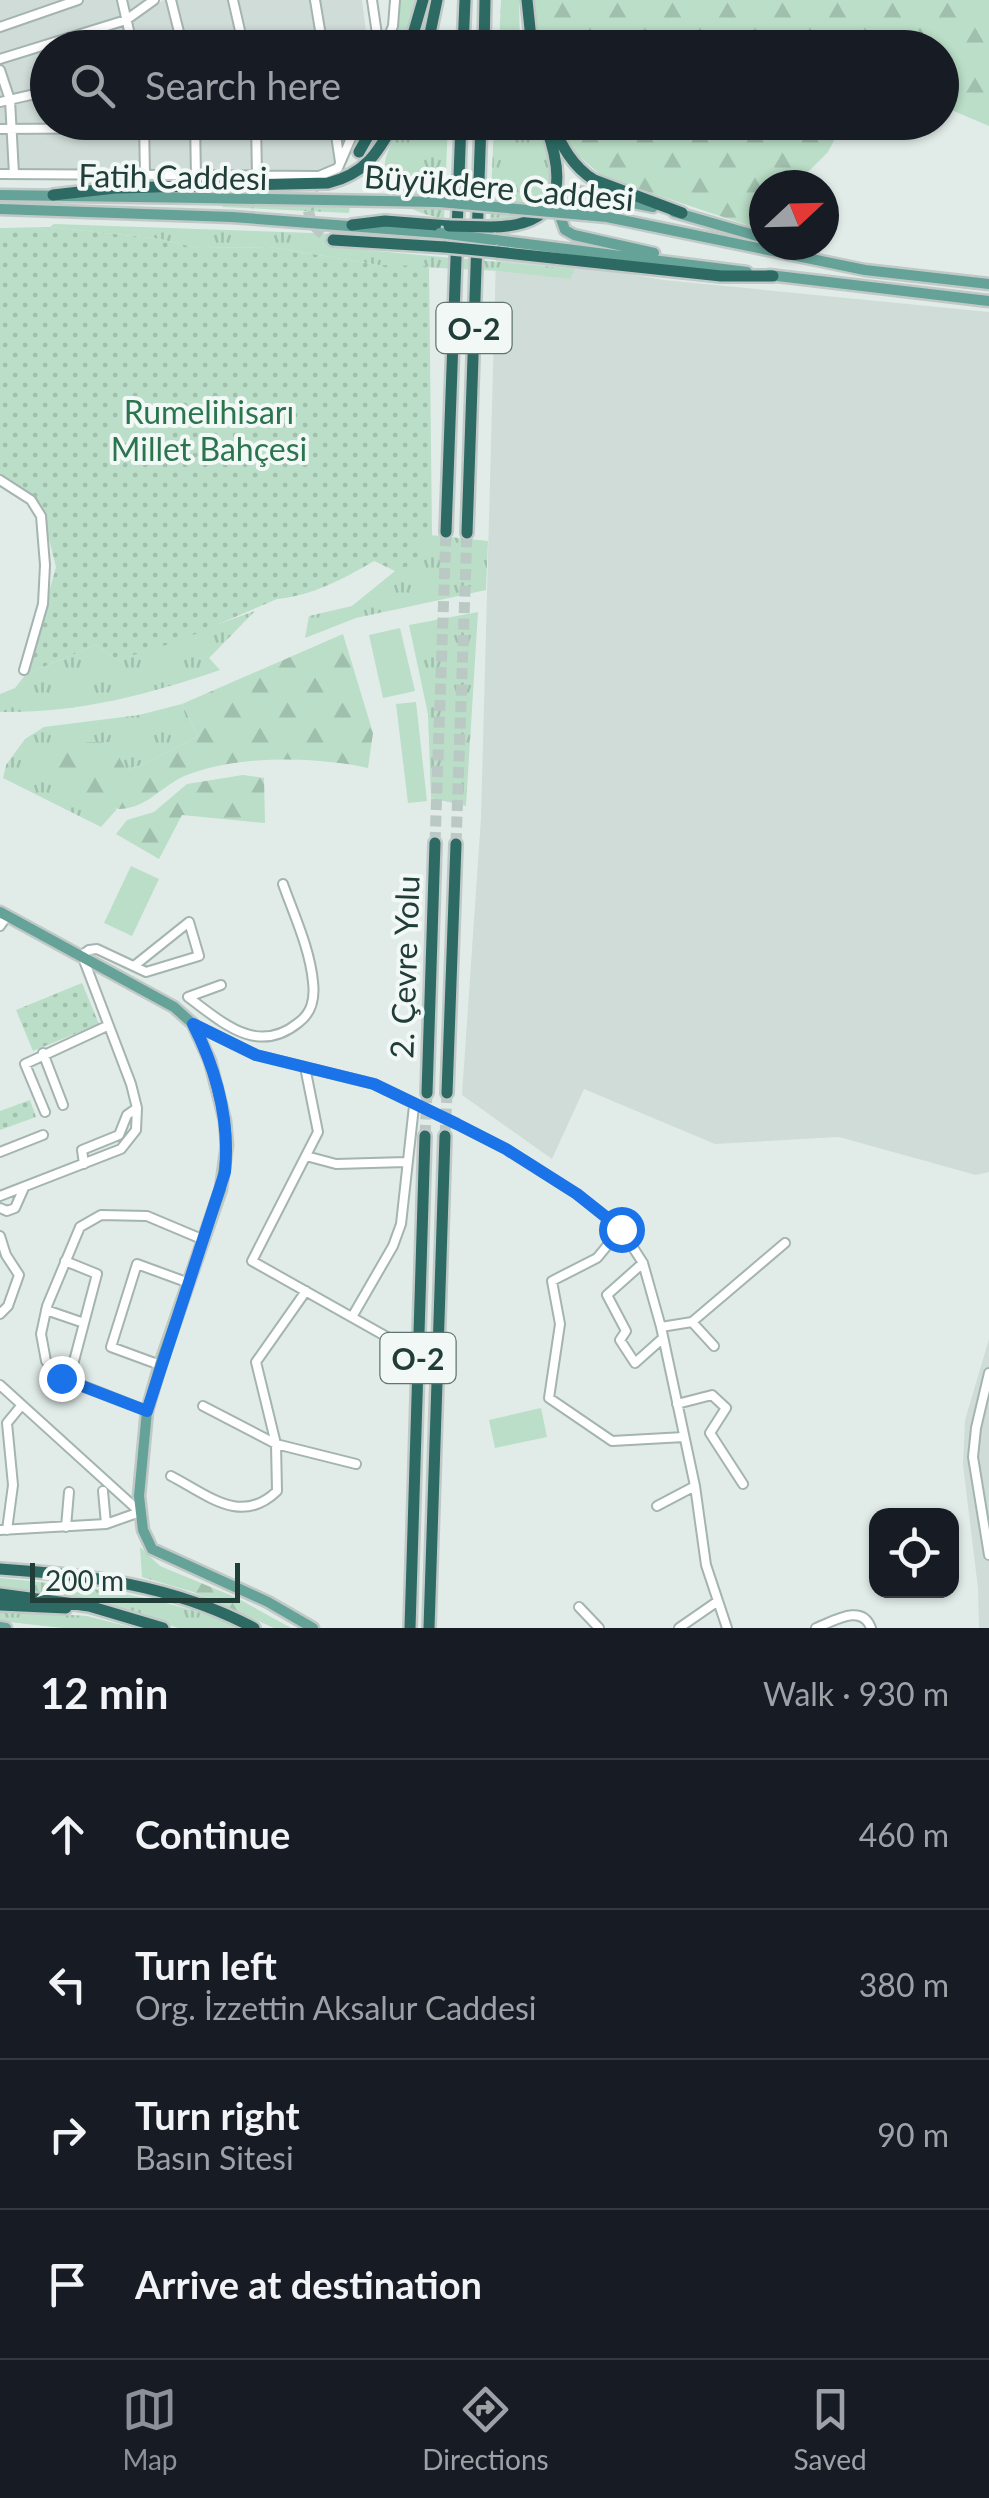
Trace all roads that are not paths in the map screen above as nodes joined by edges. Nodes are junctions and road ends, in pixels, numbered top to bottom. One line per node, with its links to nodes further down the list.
1 (78, 0): 15 (street)
2 (122, 0): 14 (street)
3 (154, 0): 14 (street)
4 (171, 0): 18 (street)
5 (233, 0): 19 (street)
6 (315, 0): 20 (street)
7 (372, 0): 21 (street)
8 (396, 0): 22 (street)
9 (423, 0): 23 (highway)
10 (437, 0): 24 (highway)
11 (465, 0): 25 (highway)
12 (485, 0): 26 (highway)
13 (525, 0): 27 (highway)
14 (126, 20): 16 (street); 17 (street)
15 (0, 27)
16 (94, 30)
17 (128, 30)
18 (178, 30)
19 (240, 30)
20 (321, 30)
21 (378, 30)
22 (391, 30)
23 (414, 30)
24 (433, 30)
25 (464, 30)
26 (484, 30)
27 (527, 30)
28 (30, 50): 29 (street)
29 (0, 59)
30 (0, 70): 32 (street)
31 (30, 96): 32 (street)
32 (5, 101): 34 (street)
33 (0, 129): 34 (street)
34 (14, 129): 35 (street); 50 (street)
35 (30, 129)
36 (144, 140): 51 (street)
37 (195, 140): 52 (street)
38 (257, 140): 53 (street)
39 (337, 140): 48 (street)
40 (350, 140): 48 (street)
41 (366, 140): 47 (highway)
42 (384, 140): 55 (highway)
43 (459, 140): 69 (highway, O-2)
44 (480, 140): 70 (highway, O-2)
45 (552, 140): 61 (highway)
46 (559, 140): 57 (highway)
47 (359, 152)
48 (340, 162): 53 (street, Fatih Caddesi)
49 (0, 174): 50 (street, Fatih Caddesi)
50 (14, 174): 51 (street, Fatih Caddesi)
51 (145, 177): 52 (street, Fatih Caddesi)
52 (196, 177): 53 (street, Fatih Caddesi)
53 (258, 177)
54 (0, 195): 55 (main road, Büyükdere Caddesi)
55 (53, 195): 64 (main road, Büyükdere Caddesi, bridge)
56 (0, 210): 58 (main road, Büyükdere Caddesi)
57 (682, 213): 59 (main road); 62 (main road)
58 (352, 225): 61 (highway, bridge)
59 (749, 233)
60 (333, 240): 61 (highway, bridge)
61 (494, 240): 62 (main road, Büyükdere Caddesi); 65 (highway)
62 (667, 260): 65 (main road, Büyükdere Caddesi)
63 (825, 260): 64 (main road)
64 (830, 262): 66 (main road, Büyükdere Caddesi)
65 (774, 276): 67 (main road, Büyükdere Caddesi)
66 (989, 284)
67 (989, 301)
68 (0, 480): 71 (street)
69 (446, 532)
70 (466, 533)
71 (24, 670)
72 (436, 843): 83 (highway, 2. Çevre Yolu)
73 (456, 844): 84 (highway, 2. Çevre Yolu)
74 (283, 884): 78 (street)
75 (2, 918): 76 (main road)
76 (82, 956): 77 (street); 79 (main road); 80 (street)
77 (134, 966): 77 (street)
78 (220, 985)
79 (193, 1024): 82 (street); 99 (main road)
80 (107, 1026): 81 (street); 94 (street)
81 (43, 1053): 85 (street); 87 (street)
82 (305, 1067): 86 (street); 92 (street)
83 (427, 1092)
84 (447, 1093)
85 (63, 1104)
86 (414, 1106): 93 (street); 97 (street)
87 (45, 1112)
88 (43, 1136): 91 (street)
89 (425, 1136): 146 (highway, O-2)
90 (445, 1136): 147 (highway, O-2)
91 (0, 1152)
92 (306, 1156): 93 (street); 104 (street)
93 (406, 1162): 108 (street)
94 (23, 1189): 95 (street); 96 (street)
95 (0, 1196)
96 (0, 1208)
97 (621, 1229): 102 (street); 123 (street)
98 (0, 1236): 105 (street)
99 (204, 1240): 101 (street); 103 (main road)
100 (784, 1243): 109 (street)
101 (65, 1261): 106 (street); 110 (street)
102 (644, 1263): 111 (street); 113 (street)
103 (189, 1283): 115 (main road); 115 (street)
104 (306, 1291): 108 (street); 124 (street)
105 (4, 1303): 107 (street)
106 (46, 1310): 110 (street); 117 (street)
107 (0, 1314)
108 (352, 1317): 112 (street)
109 (692, 1322): 111 (street); 114 (street)
110 (84, 1324): 117 (street)
111 (661, 1327): 113 (street)
112 (387, 1337)
113 (663, 1338): 119 (street)
114 (714, 1346)
115 (160, 1364): 122 (main road)
116 (989, 1374): 136 (street)
117 (69, 1380): 122 (street)
118 (0, 1385): 120 (street)
119 (677, 1404): 123 (street); 127 (street)
120 (21, 1406): 132 (street); 135 (street)
121 (203, 1406): 124 (street)
122 (147, 1411): 132 (main road)
123 (684, 1437): 128 (street)
124 (276, 1444): 125 (street); 126 (street)
125 (356, 1464)
126 (171, 1476)
127 (743, 1484)
128 (695, 1486): 131 (street); 139 (street)
129 (103, 1491): 133 (street)
130 (69, 1492): 134 (street)
131 (657, 1506)
132 (140, 1512): 133 (street); 145 (main road)
133 (106, 1524): 134 (street)
134 (66, 1527): 135 (street)
135 (4, 1530)
136 (989, 1554)
137 (0, 1569): 144 (highway)
138 (0, 1594): 142 (highway)
139 (718, 1602): 149 (street); 150 (street)
140 (0, 1606): 142 (highway)
141 (579, 1606): 148 (street)
142 (127, 1615): 143 (highway)
143 (162, 1628)
144 (254, 1628)
145 (313, 1628)
146 (410, 1628)
147 (429, 1628)
148 (598, 1628)
149 (680, 1628)
150 (727, 1628)
151 (816, 1628): 152 (street)
152 (872, 1628)

